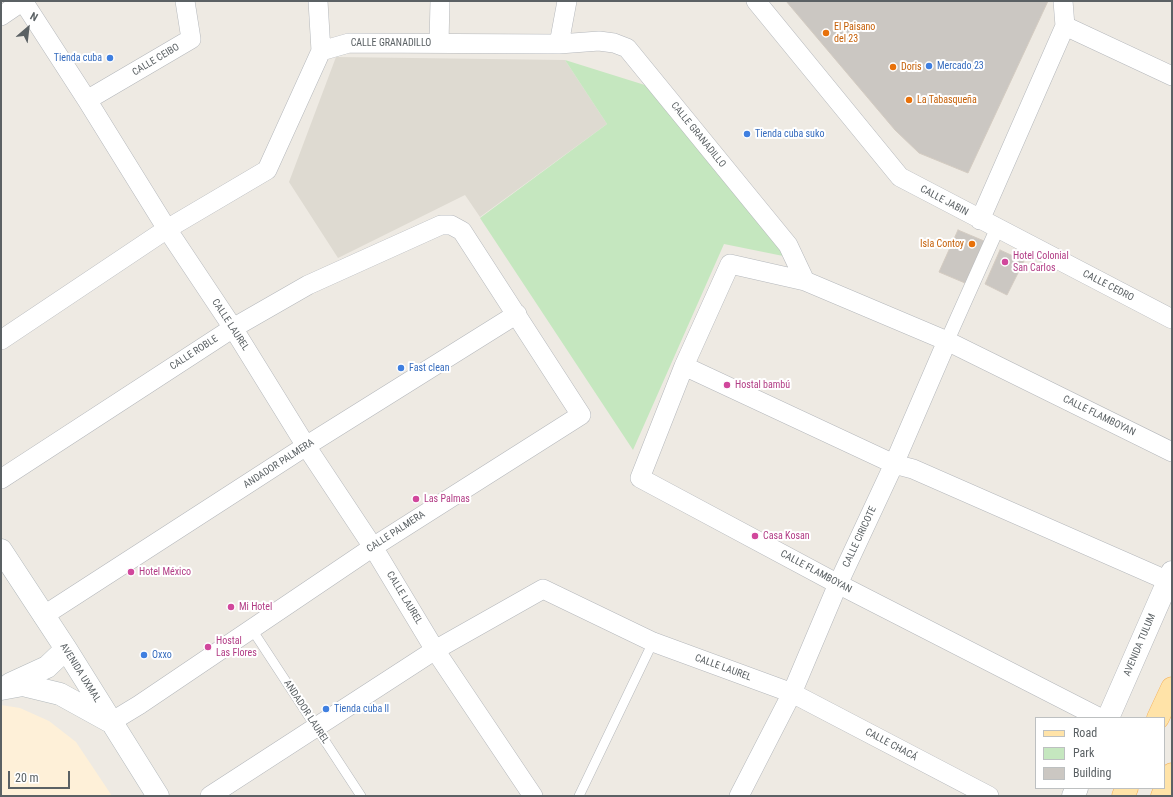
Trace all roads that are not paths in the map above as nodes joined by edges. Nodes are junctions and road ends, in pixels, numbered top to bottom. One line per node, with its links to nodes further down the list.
1 (23, 1): 8 (street); 14 (street, CALLE LAUREL)
2 (185, 1): 14 (street, CALLE CEIBO)
3 (318, 1): 12 (street)
4 (440, 1): 10 (street, CALLE GRANADILLO)
5 (567, 1): 11 (street)
6 (756, 1): 15 (street, CALLE JABIN)
7 (1063, 1): 9 (street, CALLE JABIN)
8 (1, 16)
9 (1065, 26): 13 (street); 15 (street, CALLE JABIN)
10 (438, 43): 11 (street, CALLE GRANADILLO); 12 (street, CALLE GRANADILLO)
11 (559, 44): 19 (street, CALLE GRANADILLO)
12 (321, 51): 17 (street)
13 (1172, 76)
14 (87, 100): 17 (street, CALLE LAUREL)
15 (980, 220): 18 (street, CALLE CEDRO)
16 (441, 225): 20 (street, CALLE PALMERA); 22 (street, CALLE ROBLE)
17 (167, 229): 22 (street, CALLE LAUREL); 23 (street)
18 (997, 229): 21 (street, CALLE CEDRO); 24 (street)
19 (805, 281): 24 (street, CALLE FLAMBOYAN); 25 (street, CALLE FLAMBOYAN)
20 (517, 314): 26 (street, ANDADOR PALMERA); 30 (street, CALLE PALMERA)
21 (1172, 319)
22 (232, 328): 26 (street, CALLE LAUREL); 29 (street, CALLE ROBLE)
23 (1, 340)
24 (947, 341): 27 (street, CALLE FLAMBOYAN); 28 (street, CALLE CIRICOTE)
25 (684, 366): 28 (street); 33 (street, CALLE FLAMBOYAN)
26 (306, 446): 30 (street, CALLE LAUREL); 34 (street, ANDADOR PALMERA)
27 (1172, 452)
28 (894, 464): 32 (street); 33 (street, CALLE CIRICOTE)
29 (1, 479)
30 (373, 547): 35 (street, CALLE PALMERA); 38 (street, CALLE LAUREL)
31 (4, 561): 34 (main road, AVENIDA UXMAL)
32 (1164, 574): 43 (main road, AVENIDA TULUM)
33 (838, 584): 41 (street, CALLE CIRICOTE); 42 (street, CALLE FLAMBOYAN)
34 (43, 616): 37 (main road, AVENIDA UXMAL)
35 (251, 628): 45 (street, CALLE PALMERA); 46 (lane, ANDADOR LAUREL)
36 (653, 642): 38 (street, CALLE LAUREL); 41 (street, CALLE LAUREL); 52 (lane)
37 (66, 649): 40 (main road); 45 (main road, AVENIDA UXMAL)
38 (435, 650): 46 (street, CALLE LAUREL); 51 (street, CALLE LAUREL)
39 (1172, 688): 44 (main road)
40 (1, 689): 45 (main road)
41 (792, 693): 53 (street, CALLE CIRICOTE); 54 (street, CALLE CHACÁ)
42 (1098, 717)
43 (1108, 717)
44 (1158, 717)
45 (111, 722): 48 (main road, AVENIDA UXMAL)
46 (316, 726): 49 (street, CALLE LAUREL); 50 (lane, ANDADOR LAUREL)
47 (1172, 774): 55 (main road)
48 (158, 796)
49 (210, 796)
50 (361, 796)
51 (533, 796)
52 (579, 796)
53 (739, 796)
54 (989, 796)
55 (1162, 796)

